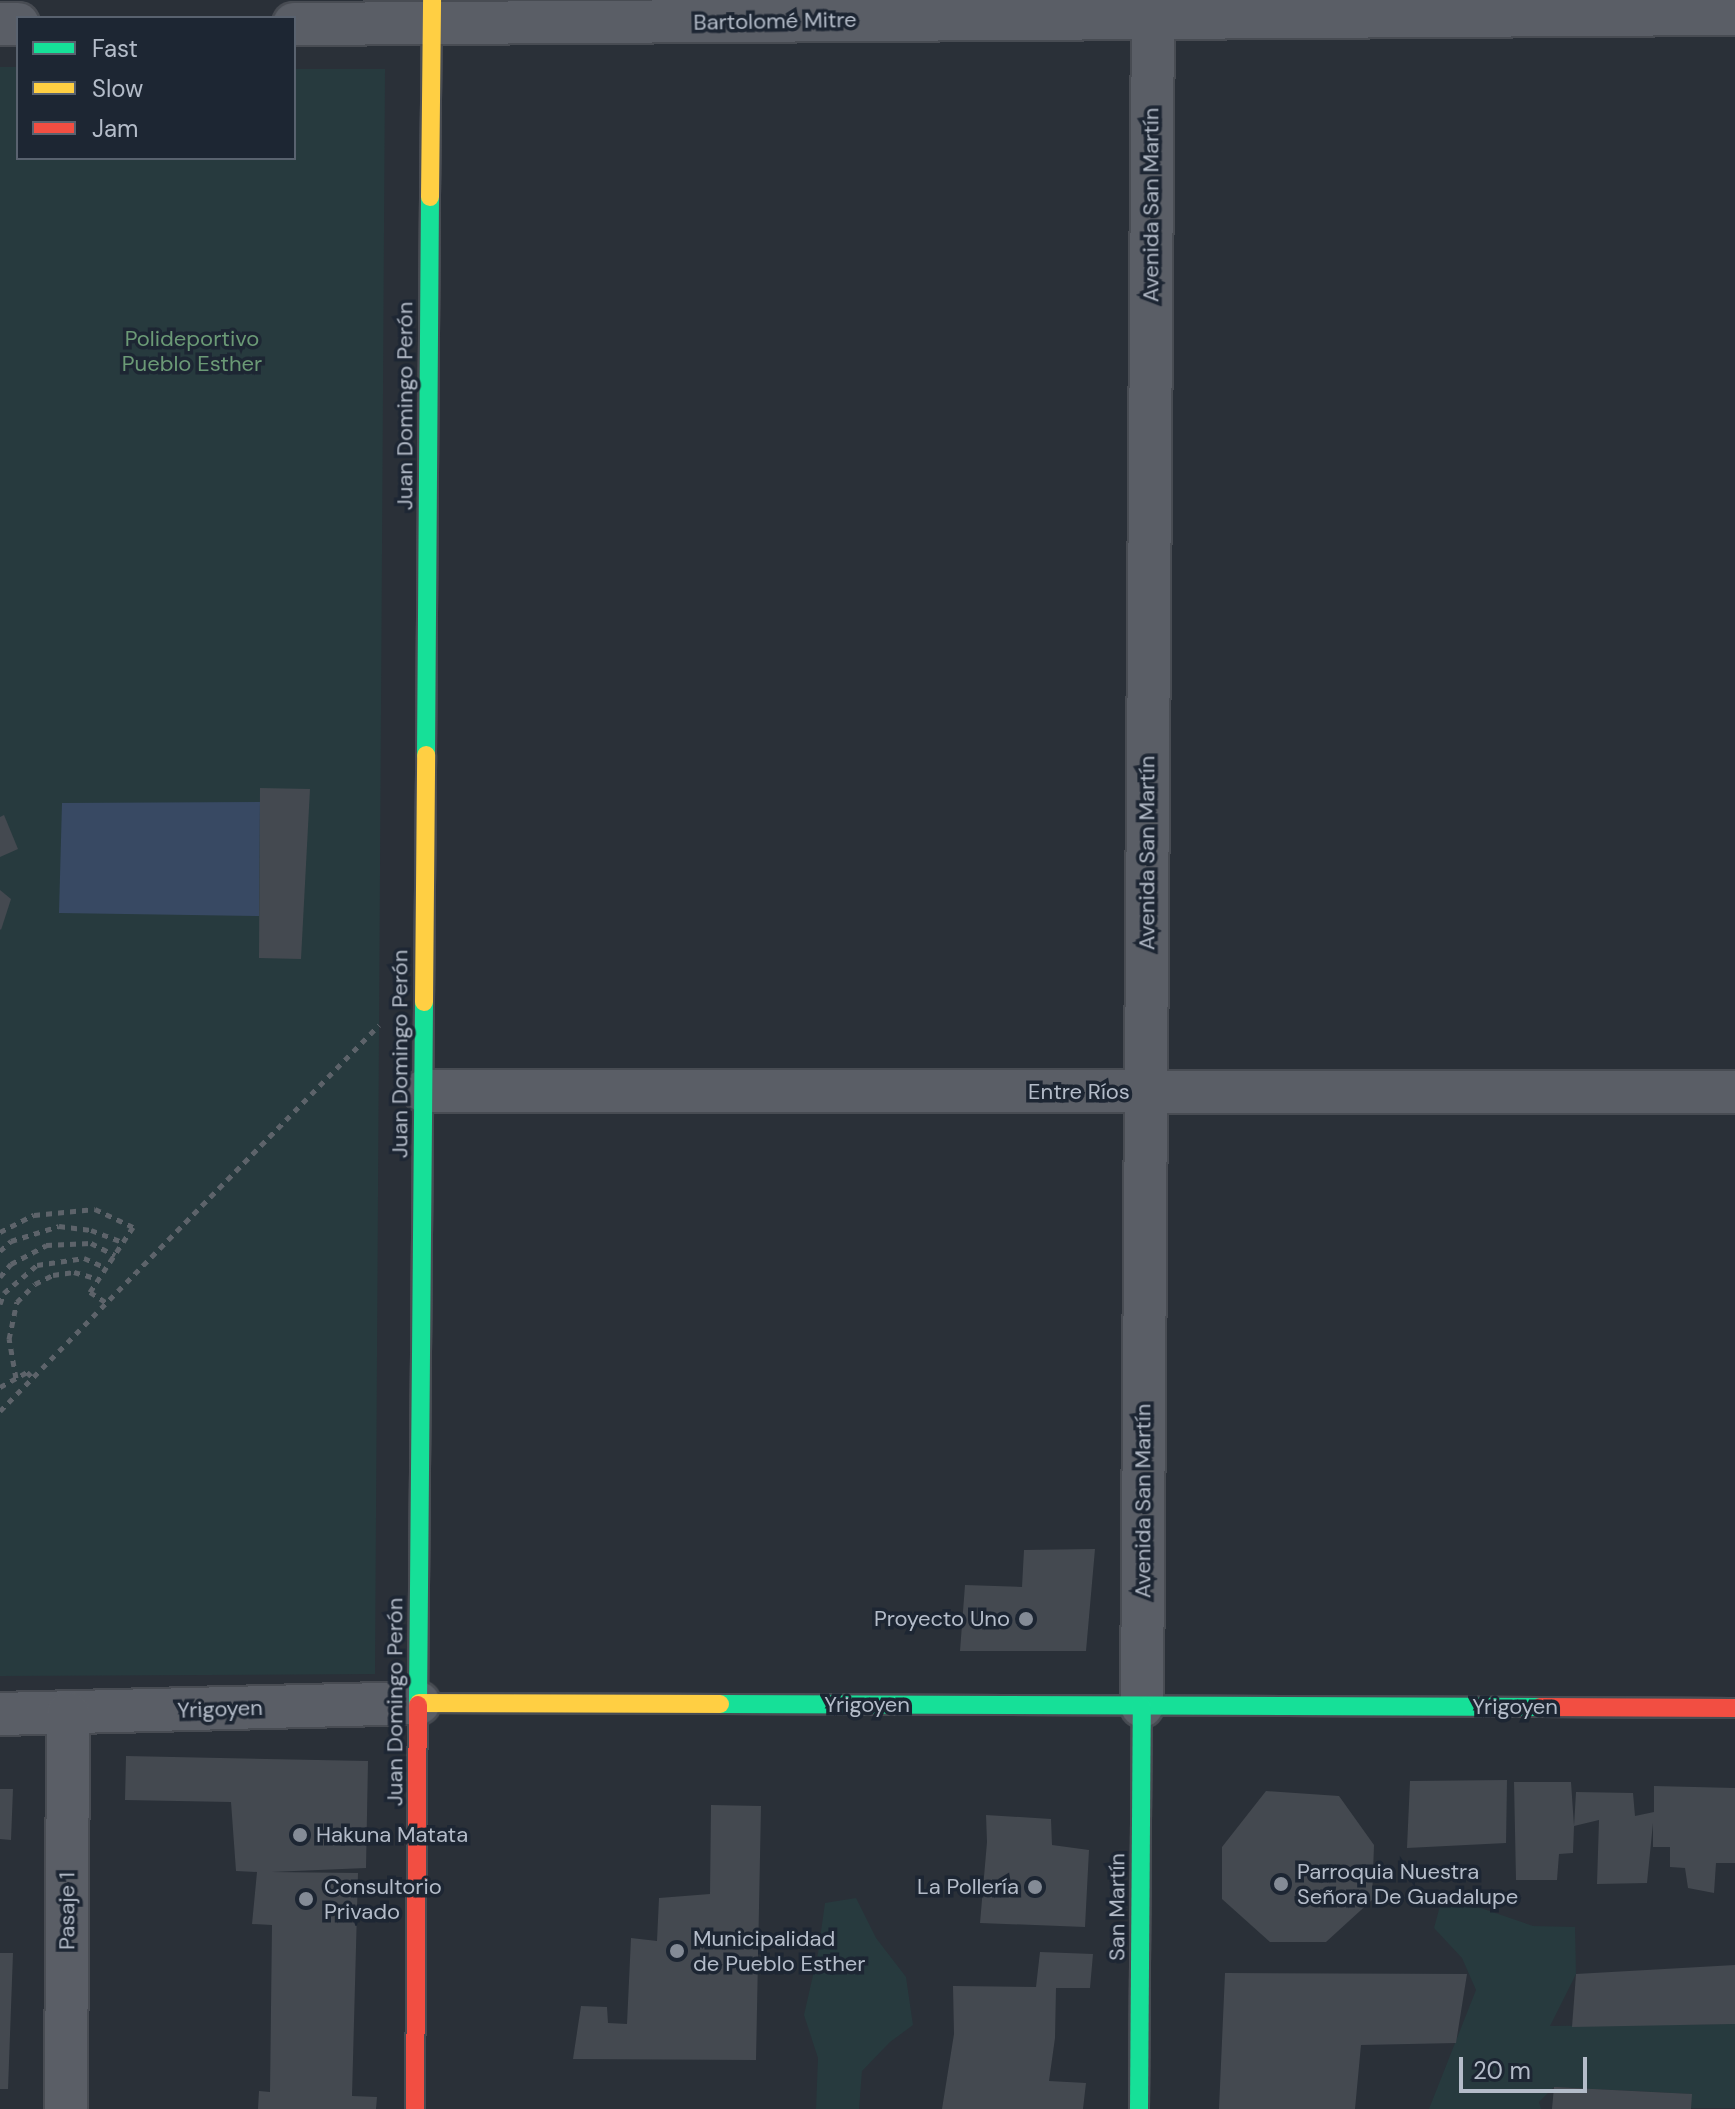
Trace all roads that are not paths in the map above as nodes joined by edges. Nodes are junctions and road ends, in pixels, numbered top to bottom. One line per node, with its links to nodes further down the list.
1 (1153, 8): 2 (street, Bartolomé Mitre); 3 (street, Bartolomé Mitre); 6 (street, Avenida San Martín)
2 (432, 12): 4 (street, Bartolomé Mitre); 5 (street, Juan Domingo Perón)
3 (1735, 14)
4 (296, 24)
5 (424, 1091): 6 (street, Entre Ríos); 8 (street, Juan Domingo Perón)
6 (1146, 1092): 7 (street, Entre Ríos); 9 (street, Avenida San Martín)
7 (1735, 1092)
8 (419, 1703): 9 (street, Yrigoyen); 11 (street, Yrigoyen); 14 (street, Juan Domingo Perón)
9 (1142, 1706): 10 (street, Yrigoyen); 15 (street, San Martín)
10 (1735, 1708)
11 (68, 1713): 12 (street, Yrigoyen); 13 (street, Pasaje 1)
12 (0, 1714)
13 (66, 2109)
14 (415, 2109)
15 (1139, 2109)

